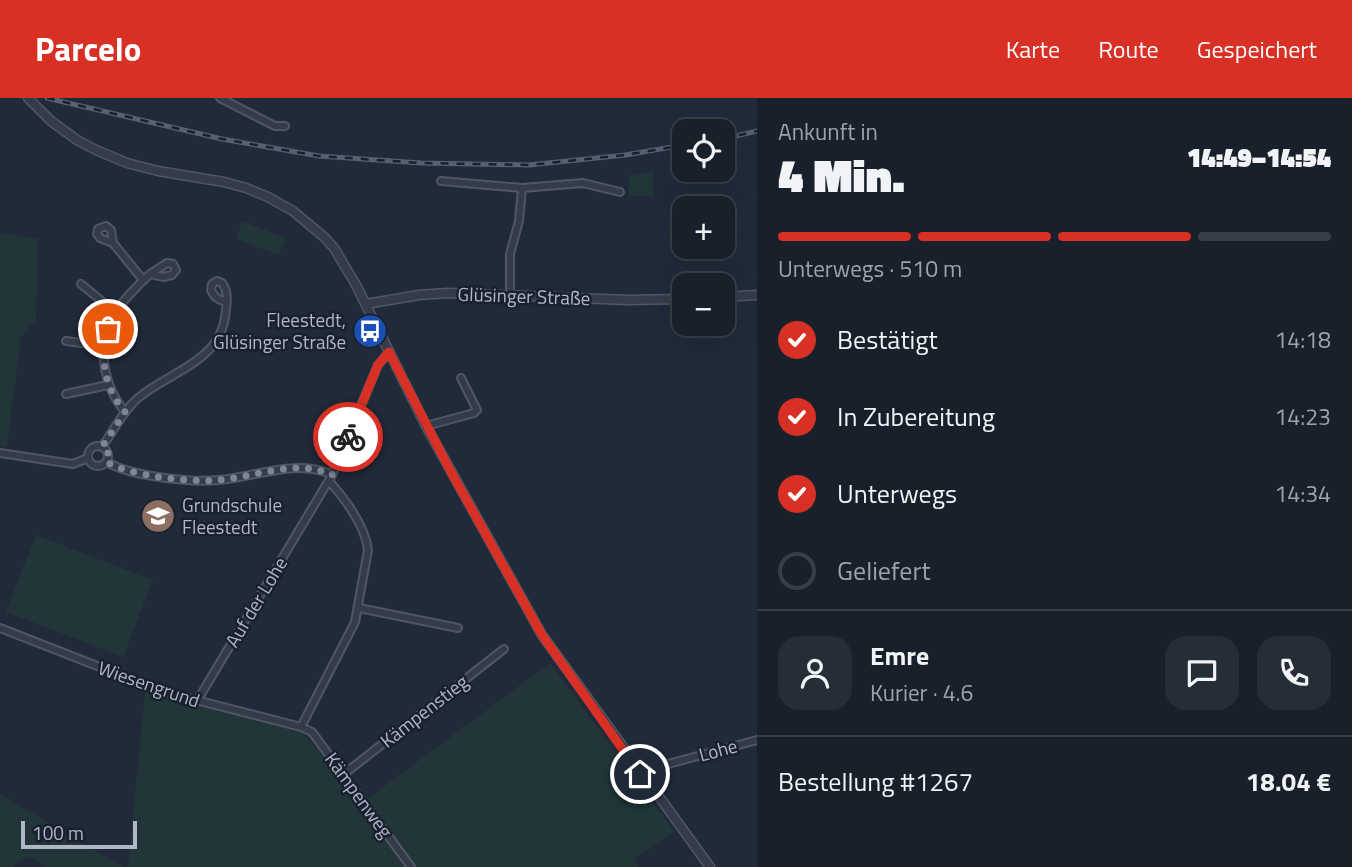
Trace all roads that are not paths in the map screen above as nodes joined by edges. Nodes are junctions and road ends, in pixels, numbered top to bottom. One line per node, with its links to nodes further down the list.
1 (28, 98): 16 (street)
2 (220, 98): 3 (street)
3 (285, 126)
4 (441, 181): 5 (street)
5 (522, 188): 6 (street); 12 (street)
6 (620, 192)
7 (113, 243): 9 (street)
8 (149, 274): 9 (street)
9 (143, 281): 17 (street)
10 (81, 284): 17 (street)
11 (757, 295): 13 (street)
12 (510, 296): 14 (street, Glüsinger Straße); 16 (street, Glüsinger Straße)
13 (735, 296)
14 (672, 299)
15 (227, 302): 24 (street)
16 (366, 304): 20 (street)
17 (115, 312): 19 (street)
18 (66, 341): 19 (street)
19 (104, 346): 22 (street)
20 (389, 352): 25 (street); 30 (street, Auf der Lohe)
21 (461, 378): 25 (street)
22 (108, 385): 23 (street); 24 (street)
23 (66, 394)
24 (125, 412): 26 (street)
25 (426, 426): 39 (street)
26 (102, 447): 28 (street); 29 (street)
27 (0, 453): 28 (street)
28 (88, 458): 29 (street)
29 (107, 462): 30 (street)
30 (330, 478): 31 (street); 35 (street, Auf der Lohe)
31 (359, 608): 33 (street); 36 (street)
32 (0, 628): 35 (street, Wiesengrund)
33 (458, 628)
34 (504, 649): 38 (street, Kämpenstieg)
35 (197, 701): 36 (street, Wiesengrund)
36 (301, 727): 38 (street, Kämpenweg)
37 (757, 740): 39 (street, Lohe)
38 (344, 774): 40 (street, Kämpenweg)
39 (640, 774): 41 (street)
40 (411, 867)
41 (710, 867)

